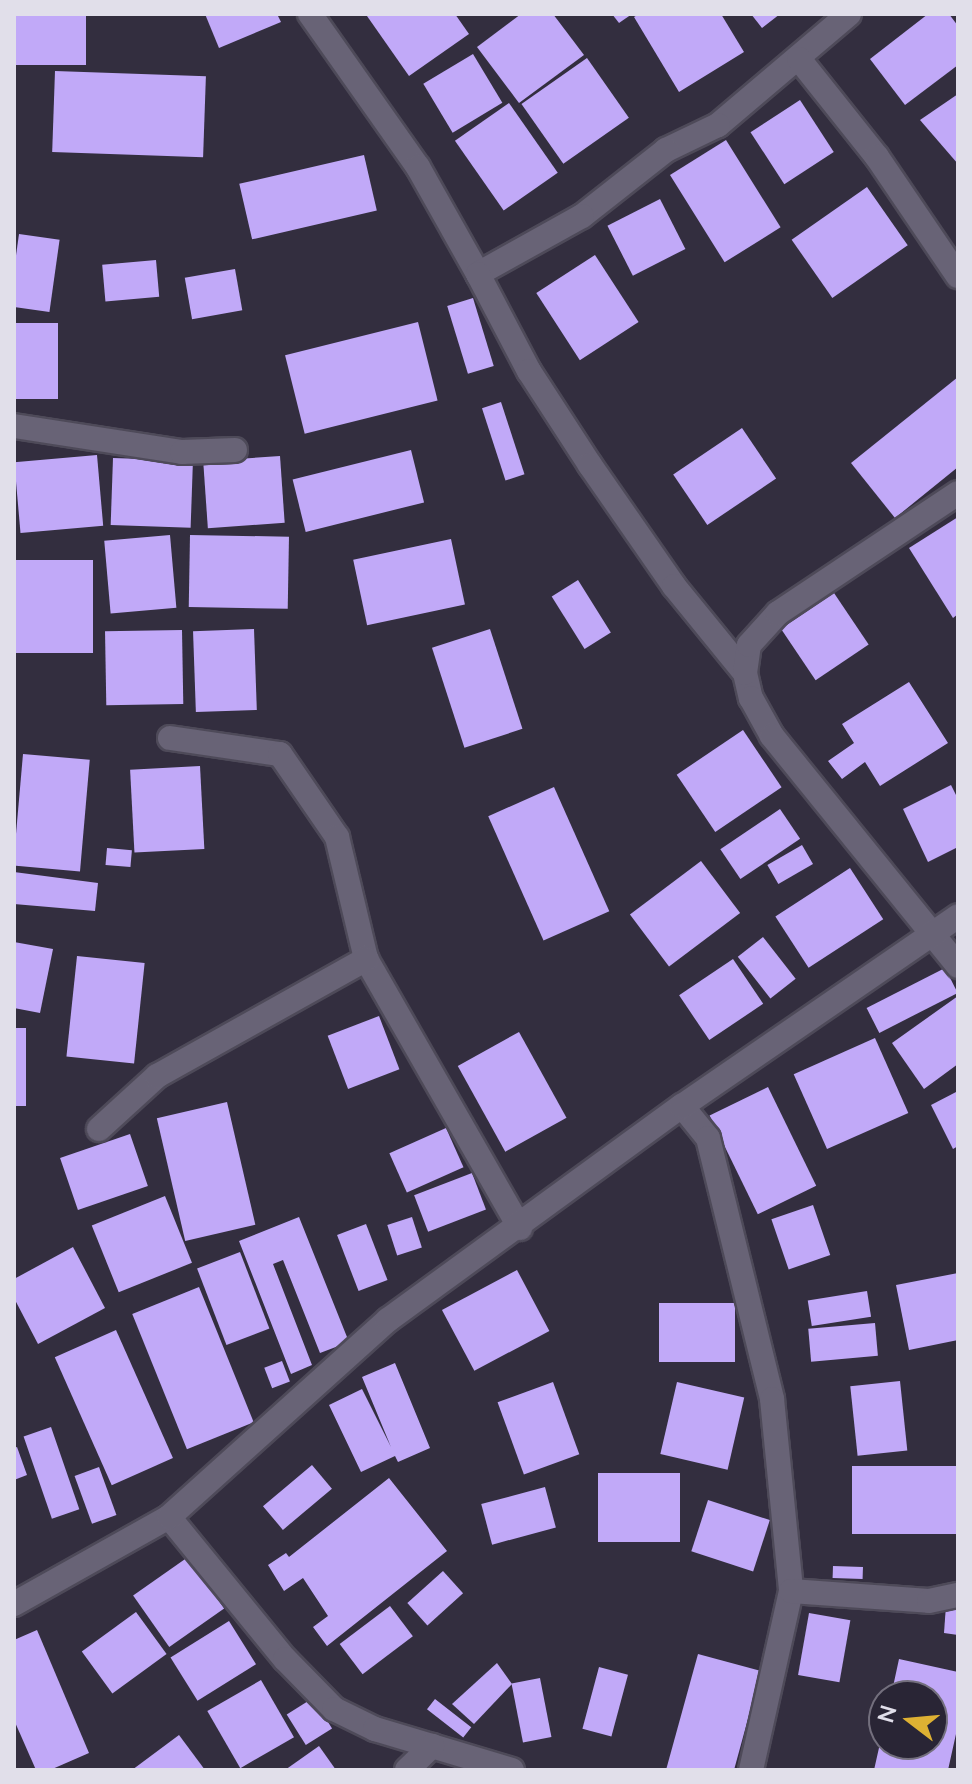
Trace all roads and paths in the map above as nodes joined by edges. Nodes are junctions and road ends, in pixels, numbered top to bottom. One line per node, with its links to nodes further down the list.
1 (310, 14): 4 (street)
2 (849, 14): 3 (street)
3 (799, 59): 4 (street); 5 (street)
4 (478, 274): 9 (street)
5 (958, 276)
6 (14, 426): 7 (street)
7 (235, 450)
8 (958, 493): 9 (street)
9 (745, 673): 12 (street)
10 (170, 738): 13 (street)
11 (958, 916): 12 (street)
12 (928, 933): 14 (street); 15 (street)
13 (366, 959): 16 (street); 17 (street)
14 (958, 966)
15 (682, 1106): 17 (street); 19 (street)
16 (99, 1129)
17 (520, 1228): 18 (street)
18 (169, 1517): 21 (street); 22 (street)
19 (791, 1591): 20 (street); 25 (street)
20 (958, 1595)
21 (14, 1604)
22 (432, 1746): 23 (street); 24 (street)
23 (407, 1770)
24 (512, 1770)
25 (751, 1770)

